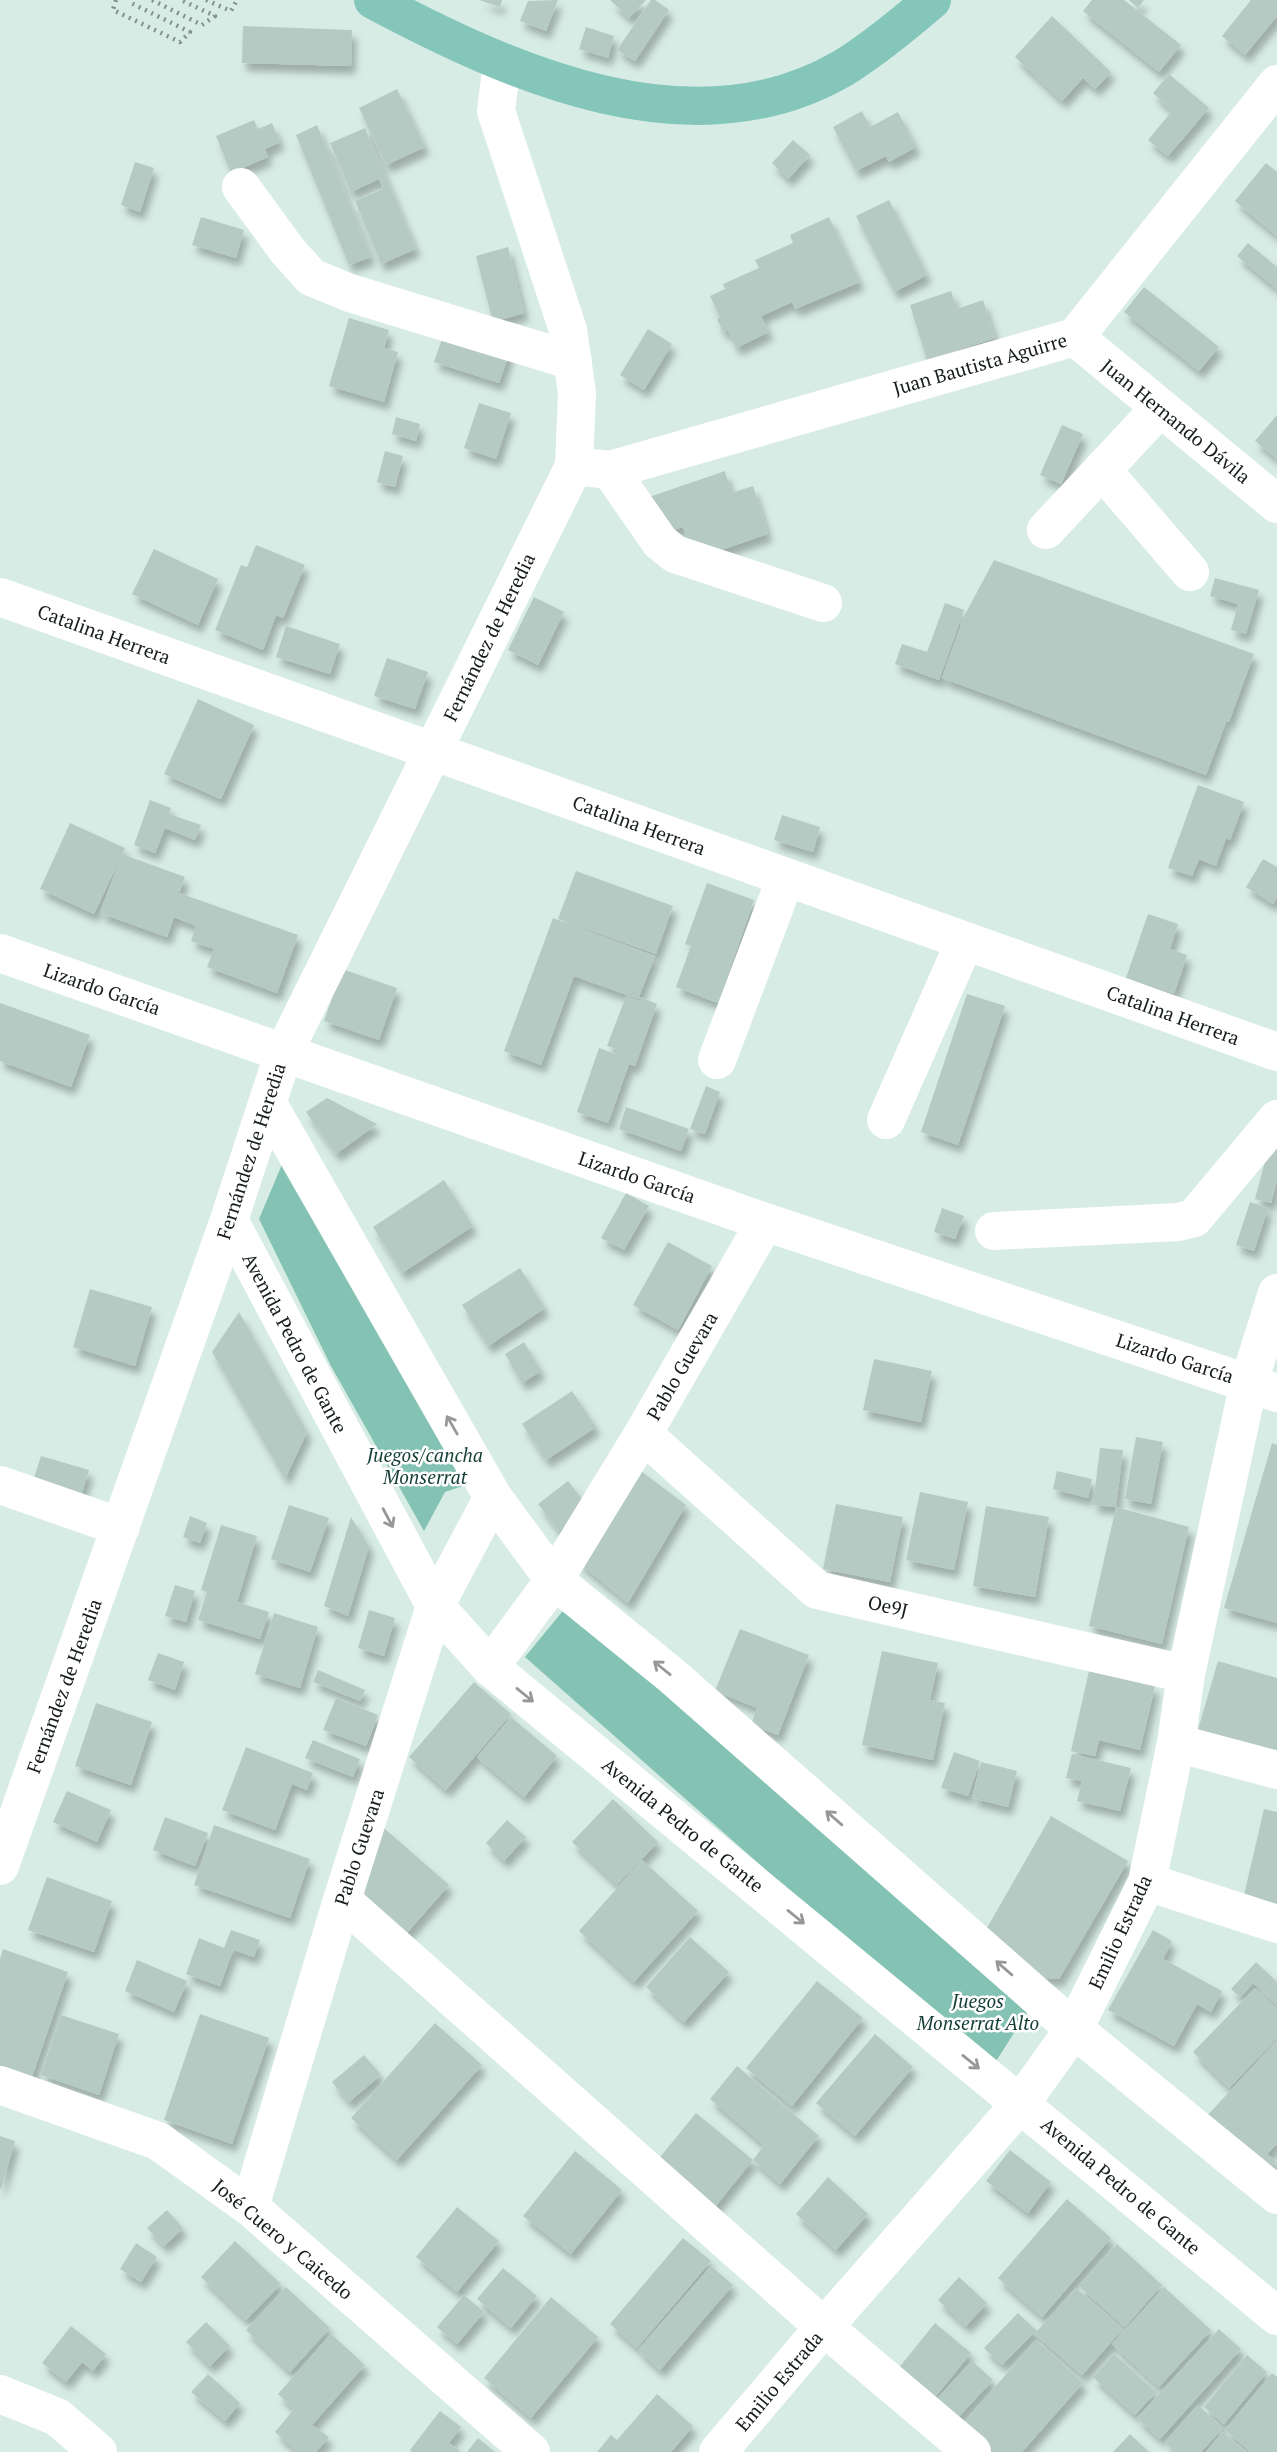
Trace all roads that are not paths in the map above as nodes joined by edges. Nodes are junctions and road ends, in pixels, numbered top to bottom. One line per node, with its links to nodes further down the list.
1 (373, 0): 3 (main road)
2 (932, 0): 4 (main road)
3 (419, 11): 4 (main road)
4 (502, 63): 8 (street)
5 (1277, 84): 7 (street, Juan Bautista Aguirre)
6 (241, 187): 8 (street)
7 (1075, 337): 9 (street, Juan Hernando Dávila); 10 (street, Juan Bautista Aguirre)
8 (573, 361): 10 (street)
9 (1160, 408): 11 (street); 12 (street, Juan Hernando Dávila)
10 (592, 468): 16 (street); 17 (street, Fernández de Heredia)
11 (1102, 470): 13 (street); 14 (street)
12 (1277, 504)
13 (1046, 530)
14 (1190, 572)
15 (0, 597): 17 (street, Catalina Herrera)
16 (823, 603)
17 (433, 751): 18 (street, Catalina Herrera); 21 (street, Fernández de Heredia)
18 (786, 877): 19 (street, Catalina Herrera); 23 (street)
19 (965, 941): 22 (street, Catalina Herrera); 26 (street)
20 (0, 953): 21 (street, Lizardo García)
21 (284, 1052): 24 (street, Fernández de Heredia); 28 (street, Lizardo García)
22 (1277, 1052)
23 (717, 1060)
24 (268, 1104): 27 (street, Fernández de Heredia); 34 (street, one-way to 24)
25 (1277, 1119): 29 (street)
26 (886, 1120)
27 (229, 1220): 35 (street, Fernández de Heredia); 37 (street, Avenida Pedro de Gante, one-way to 37)
28 (765, 1222): 31 (street, Lizardo García); 32 (street, Pablo Guevara)
29 (994, 1230)
30 (1277, 1293): 31 (street, Emilio Estrada)
31 (1263, 1387): 39 (street, Emilio Estrada)
32 (643, 1434): 36 (street, Pablo Guevara); 39 (street, Oe9J)
33 (0, 1485): 35 (street)
34 (493, 1497): 36 (street); 37 (street, Pablo Guevara)
35 (121, 1527): 42 (street, Fernández de Heredia)
36 (554, 1580): 38 (street, Pablo Guevara); 46 (street, one-way to 36)
37 (435, 1606): 38 (street, Avenida Pedro de Gante); 44 (street, Pablo Guevara)
38 (491, 1667): 48 (street, Avenida Pedro de Gante, one-way to 48)
39 (1186, 1674): 40 (street, Emilio Estrada)
40 (1176, 1743): 41 (street); 43 (street, Emilio Estrada)
41 (1277, 1770)
42 (0, 1866)
43 (1147, 1882): 45 (street); 46 (street, Emilio Estrada)
44 (342, 1900): 50 (street, Pablo Guevara); 52 (street)
45 (1277, 1924)
46 (1074, 2029): 48 (street, Emilio Estrada); 49 (street)
47 (0, 2085): 50 (street, José Cuero y Caicedo)
48 (1021, 2103): 51 (street, Avenida Pedro de Gante); 52 (street, Emilio Estrada)
49 (1277, 2195)
50 (250, 2207): 55 (street, José Cuero y Caicedo)
51 (1277, 2316)
52 (824, 2327): 56 (street, Emilio Estrada); 57 (street)
53 (0, 2394): 54 (street)
54 (98, 2452)
55 (531, 2452)
56 (718, 2452)
57 (972, 2452)

